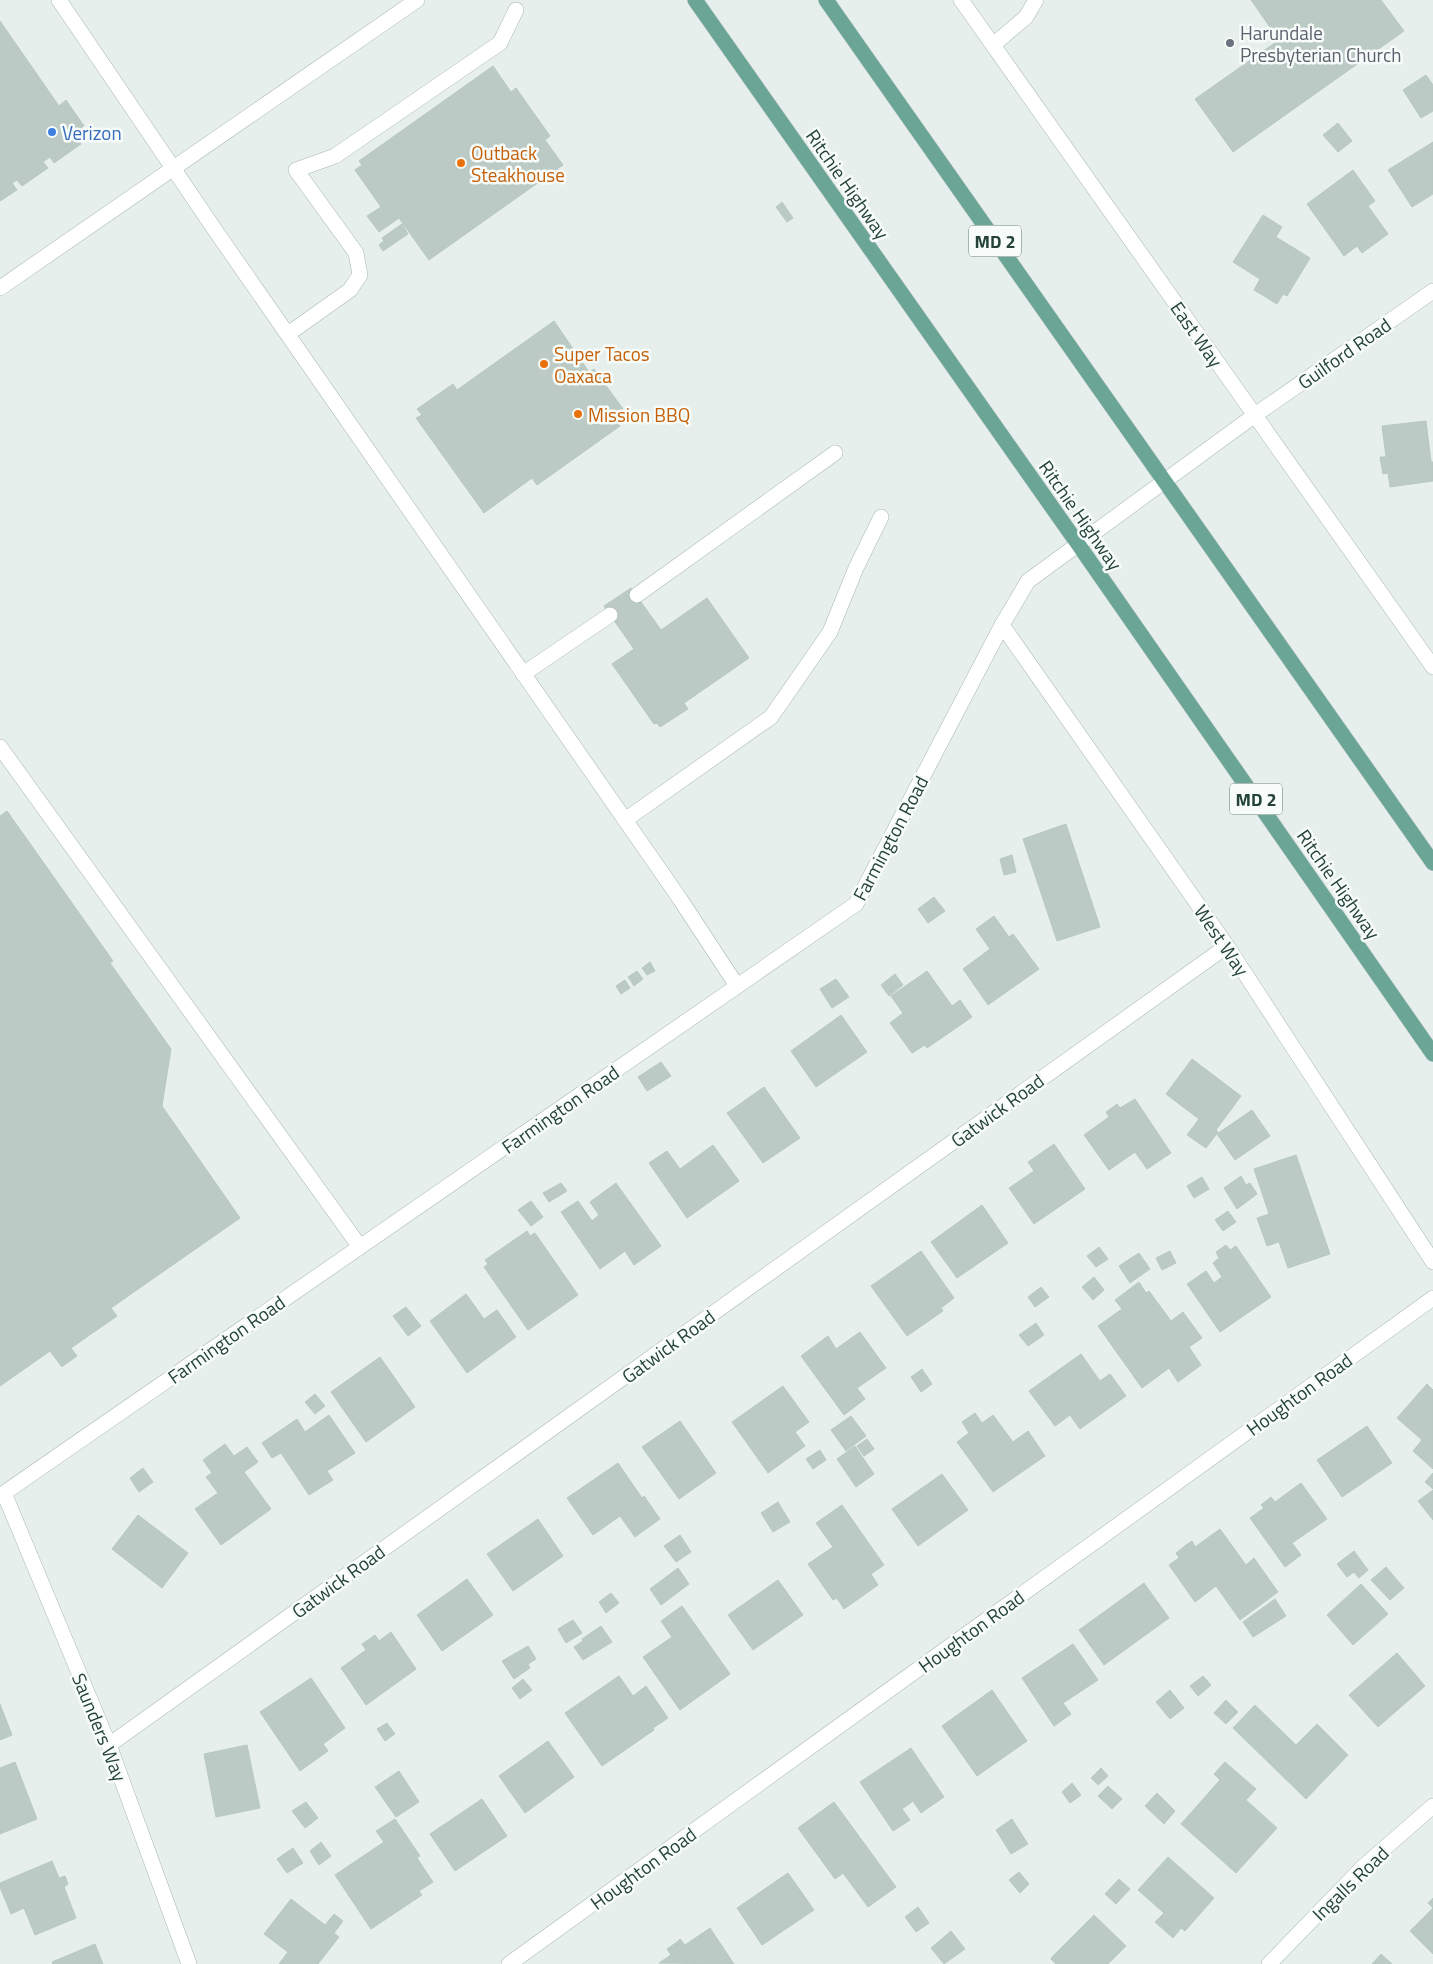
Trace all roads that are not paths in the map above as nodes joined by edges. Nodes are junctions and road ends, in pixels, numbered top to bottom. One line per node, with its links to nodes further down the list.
1 (58, 0): 9 (street)
2 (417, 0): 9 (street)
3 (695, 0): 17 (main road, Ritchie Highway / MD 2)
4 (826, 0): 15 (main road, MD 2)
5 (961, 0): 8 (street, East Way)
6 (1036, 0): 8 (street)
7 (516, 10): 12 (street)
8 (993, 45): 13 (street, East Way)
9 (173, 168): 10 (street); 12 (street)
10 (0, 288)
11 (1433, 291): 13 (street, Guilford Road)
12 (288, 334): 22 (street)
13 (1255, 415): 15 (street, Guilford Road); 21 (street, East Way)
14 (835, 453): 18 (street)
15 (1164, 481): 17 (street, Guilford Road); 25 (main road, MD 2)
16 (881, 517): 24 (street)
17 (1078, 544): 20 (street, Farmington Road); 28 (main road, Ritchie Highway / MD 2)
18 (637, 595)
19 (610, 615): 22 (street)
20 (1002, 625): 26 (street, West Way); 27 (street, Farmington Road)
21 (1433, 667)
22 (523, 674): 24 (street)
23 (0, 747): 29 (street)
24 (625, 820): 27 (street)
25 (1433, 864)
26 (1227, 946): 30 (street, West Way); 33 (street, Gatwick Road)
27 (737, 986): 29 (street, Farmington Road)
28 (1433, 1054)
29 (360, 1247): 32 (street, Farmington Road)
30 (1433, 1262)
31 (1433, 1298): 36 (street, Houghton Road)
32 (2, 1492): 33 (street, Saunders Way)
33 (109, 1745): 35 (street, Saunders Way)
34 (1433, 1806): 37 (street, Ingalls Road)
35 (189, 1964)
36 (509, 1964)
37 (1269, 1964)

